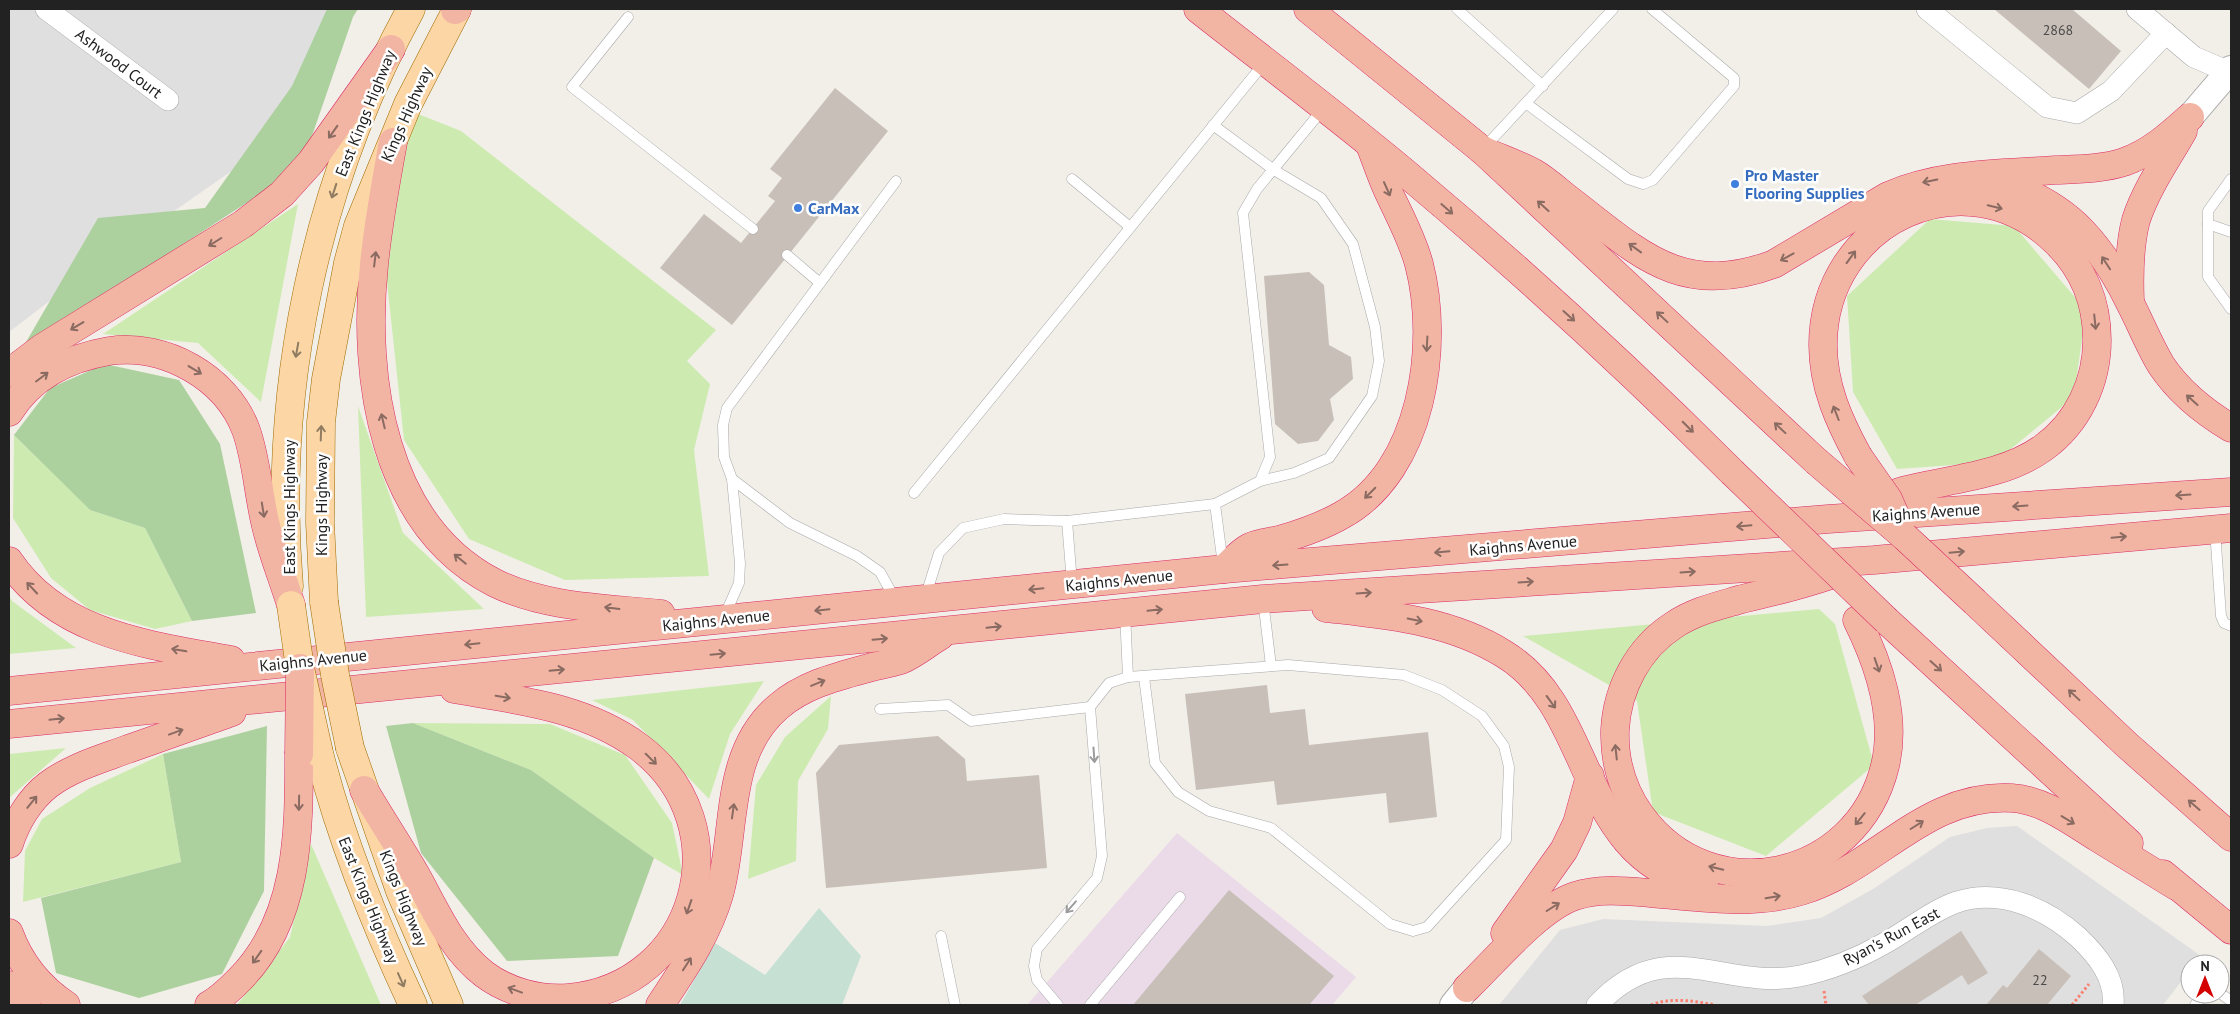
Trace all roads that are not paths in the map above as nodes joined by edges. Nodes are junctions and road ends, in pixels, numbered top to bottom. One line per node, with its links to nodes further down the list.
1 (46, 9): 17 (street, Ashwood Court)
2 (411, 9): 13 (main road, East Kings Highway)
3 (456, 9): 22 (main road, Kings Highway)
4 (1198, 9): 14 (highway)
5 (1308, 9): 24 (highway)
6 (1457, 9): 16 (lane)
7 (1614, 9): 16 (lane)
8 (1652, 9): 18 (lane)
9 (1927, 9): 12 (street)
10 (2137, 9): 12 (street)
11 (628, 17): 32 (lane)
12 (2166, 34): 15 (street)
13 (390, 49): 38 (highway, one-way to 38); 58 (main road, East Kings Highway, one-way to 58)
14 (1265, 62): 19 (highway); 21 (lane)
15 (2230, 71): 20 (street)
16 (1543, 86): 18 (lane)
17 (168, 100)
18 (1527, 104): 24 (lane)
19 (1324, 108): 23 (highway); 25 (lane)
20 (2190, 118): 26 (highway); 36 (highway)
21 (1213, 125): 25 (lane); 31 (lane)
22 (393, 142): 60 (highway, one-way to 22); 76 (main road, Kings Highway, one-way to 22, bridge)
23 (1370, 144): 50 (highway, one-way to 50, bridge); 53 (highway, one-way to 53)
24 (1482, 150): 26 (highway, one-way to 24); 49 (highway, one-way to 24, bridge)
25 (1274, 170): 42 (lane); 42 (lane)
26 (1978, 176): 36 (highway, one-way to 26)
27 (1072, 179): 31 (lane)
28 (2231, 179): 30 (lane)
29 (896, 181): 35 (lane)
30 (2208, 224): 33 (lane); 37 (lane)
31 (1130, 227): 44 (lane)
32 (753, 229)
33 (2231, 232)
34 (787, 256): 35 (lane)
35 (820, 283): 41 (lane)
36 (2130, 302): 40 (highway, one-way to 36)
37 (2231, 310)
38 (9, 373)
39 (9, 412): 58 (highway, one-way to 58)
40 (2231, 428)
41 (732, 479): 57 (lane); 60 (lane)
42 (1260, 481): 45 (lane)
43 (2231, 492): 46 (highway, Kaighns Avenue, one-way to 46)
44 (914, 493)
45 (1215, 504): 47 (lane); 53 (lane)
46 (1828, 519): 49 (highway, one-way to 46, bridge); 53 (highway, Kaighns Avenue, one-way to 53)
47 (1067, 521): 54 (lane); 55 (lane)
48 (2223, 528): 52 (highway, Kaighns Avenue, one-way to 48); 61 (lane)
49 (1905, 537): 77 (highway, one-way to 49, bridge)
50 (1814, 552): 52 (highway, one-way to 52); 79 (highway, one-way to 79, bridge)
51 (9, 560): 63 (highway, one-way to 51)
52 (1874, 560): 56 (highway, Kaighns Avenue, one-way to 52)
53 (1224, 569): 54 (highway, Kaighns Avenue)
54 (1072, 585): 55 (highway, Kaighns Avenue, one-way to 55)
55 (924, 600): 57 (highway, Kaighns Avenue)
56 (1263, 600): 59 (highway, Kaighns Avenue, one-way to 56); 64 (lane); 75 (highway, one-way to 75)
57 (896, 602): 60 (highway, Kaighns Avenue, one-way to 60)
58 (291, 605): 65 (main road, East Kings Highway, bridge)
59 (1125, 613): 62 (highway, Kaighns Avenue, one-way to 59); 66 (lane)
60 (717, 620): 63 (highway, Kaighns Avenue, one-way to 63)
61 (2231, 626)
62 (945, 632): 68 (highway, Kaighns Avenue, one-way to 62); 92 (highway, one-way to 62)
63 (262, 665): 69 (highway, Kaighns Avenue)
64 (1271, 666): 67 (lane); 67 (lane)
65 (300, 668): 74 (highway, bridge)
66 (1128, 677): 67 (lane); 71 (lane)
67 (1144, 677)
68 (421, 683): 70 (highway, Kaighns Avenue); 76 (highway, one-way to 76)
69 (9, 691)
70 (274, 697): 73 (highway, Kaighns Avenue, one-way to 70); 78 (highway, one-way to 70)
71 (1090, 707): 72 (lane); 94 (lane, one-way to 94)
72 (880, 709)
73 (9, 724)
74 (309, 754): 89 (highway, one-way to 89); 90 (main road, East Kings Highway, one-way to 90)
75 (1590, 776): 81 (highway); 86 (highway)
76 (364, 790): 91 (main road, Kings Highway)
77 (2231, 837)
78 (9, 844)
79 (2176, 886): 81 (highway, one-way to 79); 82 (highway)
80 (1180, 897): 95 (lane)
81 (1724, 898): 86 (highway, one-way to 81)
82 (2231, 930)
83 (9, 932): 88 (highway)
84 (941, 936): 93 (lane)
85 (9, 985): 87 (highway)
86 (1460, 997)
87 (27, 1005)
88 (66, 1005)
89 (209, 1005)
90 (413, 1005)
91 (450, 1005)
92 (660, 1005)
93 (956, 1005)
94 (1058, 1005)
95 (1090, 1005)
96 (1597, 1005): 97 (street, Ryan's Run East)
97 (2112, 1005)

